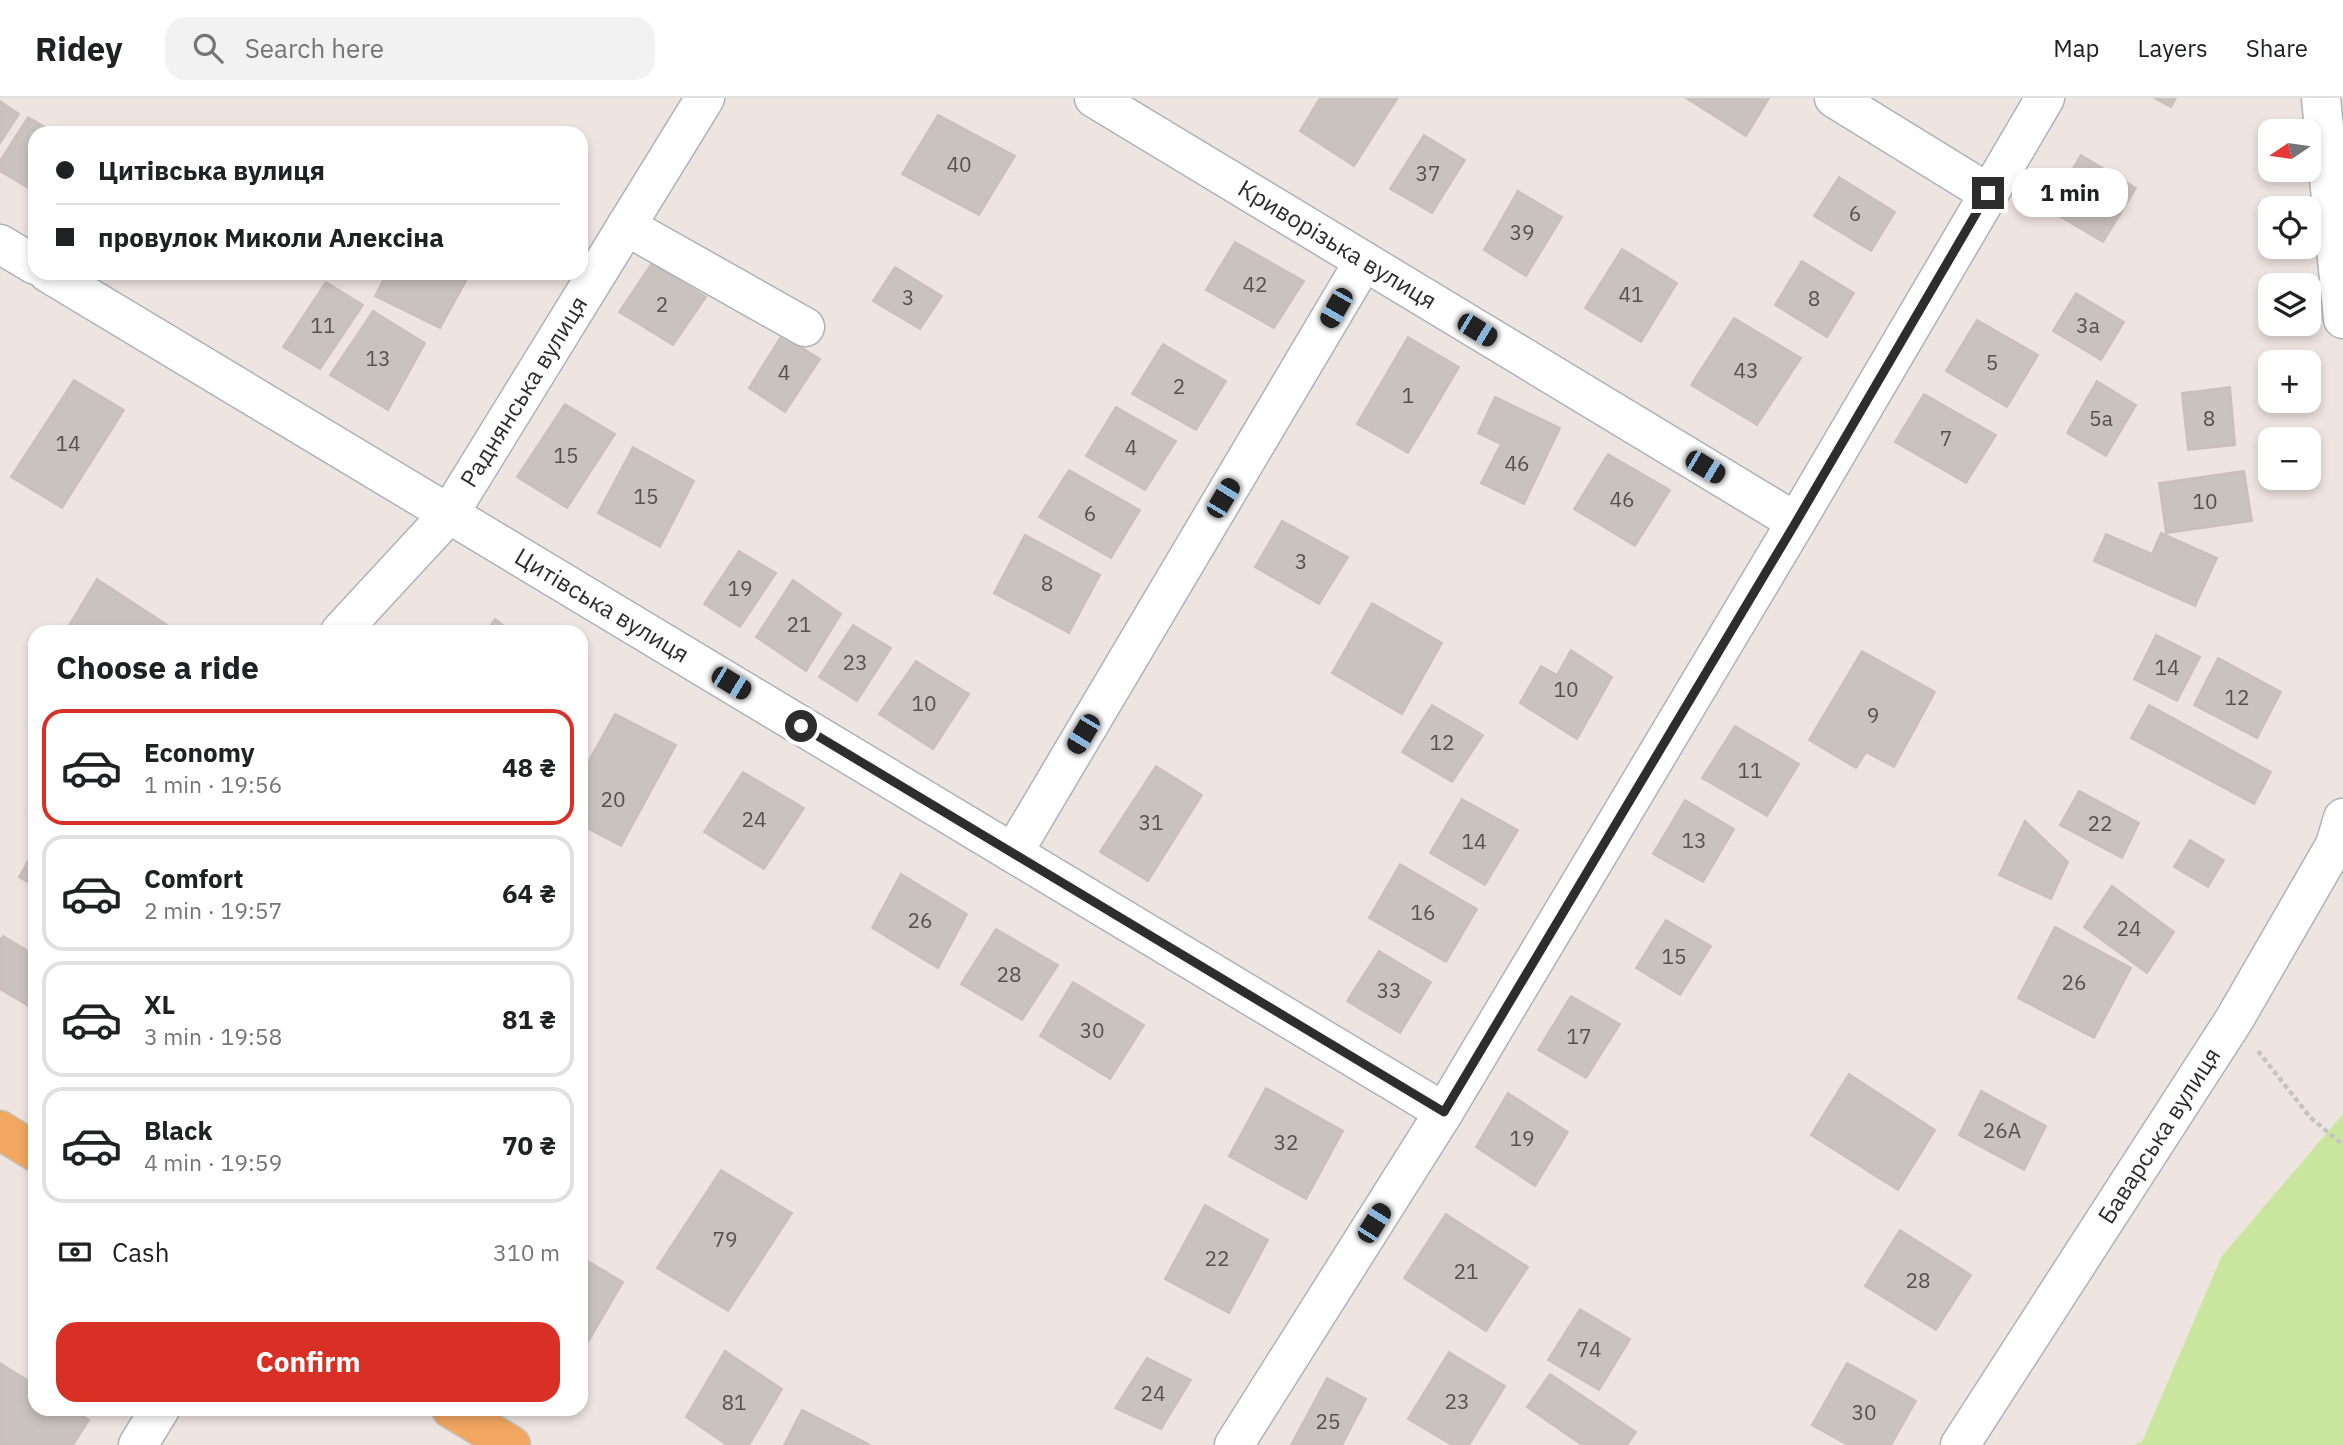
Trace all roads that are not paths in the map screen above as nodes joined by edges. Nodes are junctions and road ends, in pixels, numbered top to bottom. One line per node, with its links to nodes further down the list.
1 (705, 98): 7 (street, Раднянська вулиця)
2 (1094, 98): 10 (street, Криворізька вулиця)
3 (1834, 98): 6 (street)
4 (2045, 98): 6 (street)
5 (2320, 98): 12 (street)
6 (1988, 193): 15 (street)
7 (626, 226): 13 (street); 14 (street, Раднянська вулиця)
8 (0, 244): 9 (street)
9 (28, 261)
10 (1364, 261): 15 (street, Криворізька вулиця); 18 (street)
11 (60, 280): 14 (street, Цитівська вулиця)
12 (2343, 318)
13 (805, 327)
14 (449, 514): 16 (street, Раднянська вулиця); 18 (street, Цитівська вулиця)
15 (1796, 522): 19 (street)
16 (346, 625)
17 (2343, 818): 27 (street, Баварська вулиця)
18 (1013, 853): 19 (street, Цитівська вулиця)
19 (1444, 1112): 26 (street)
20 (0, 1130): 21 (main road)
21 (28, 1148)
22 (156, 1416): 24 (street)
23 (463, 1416): 25 (main road)
24 (138, 1445)
25 (511, 1445)
26 (1234, 1445)
27 (1960, 1445)

